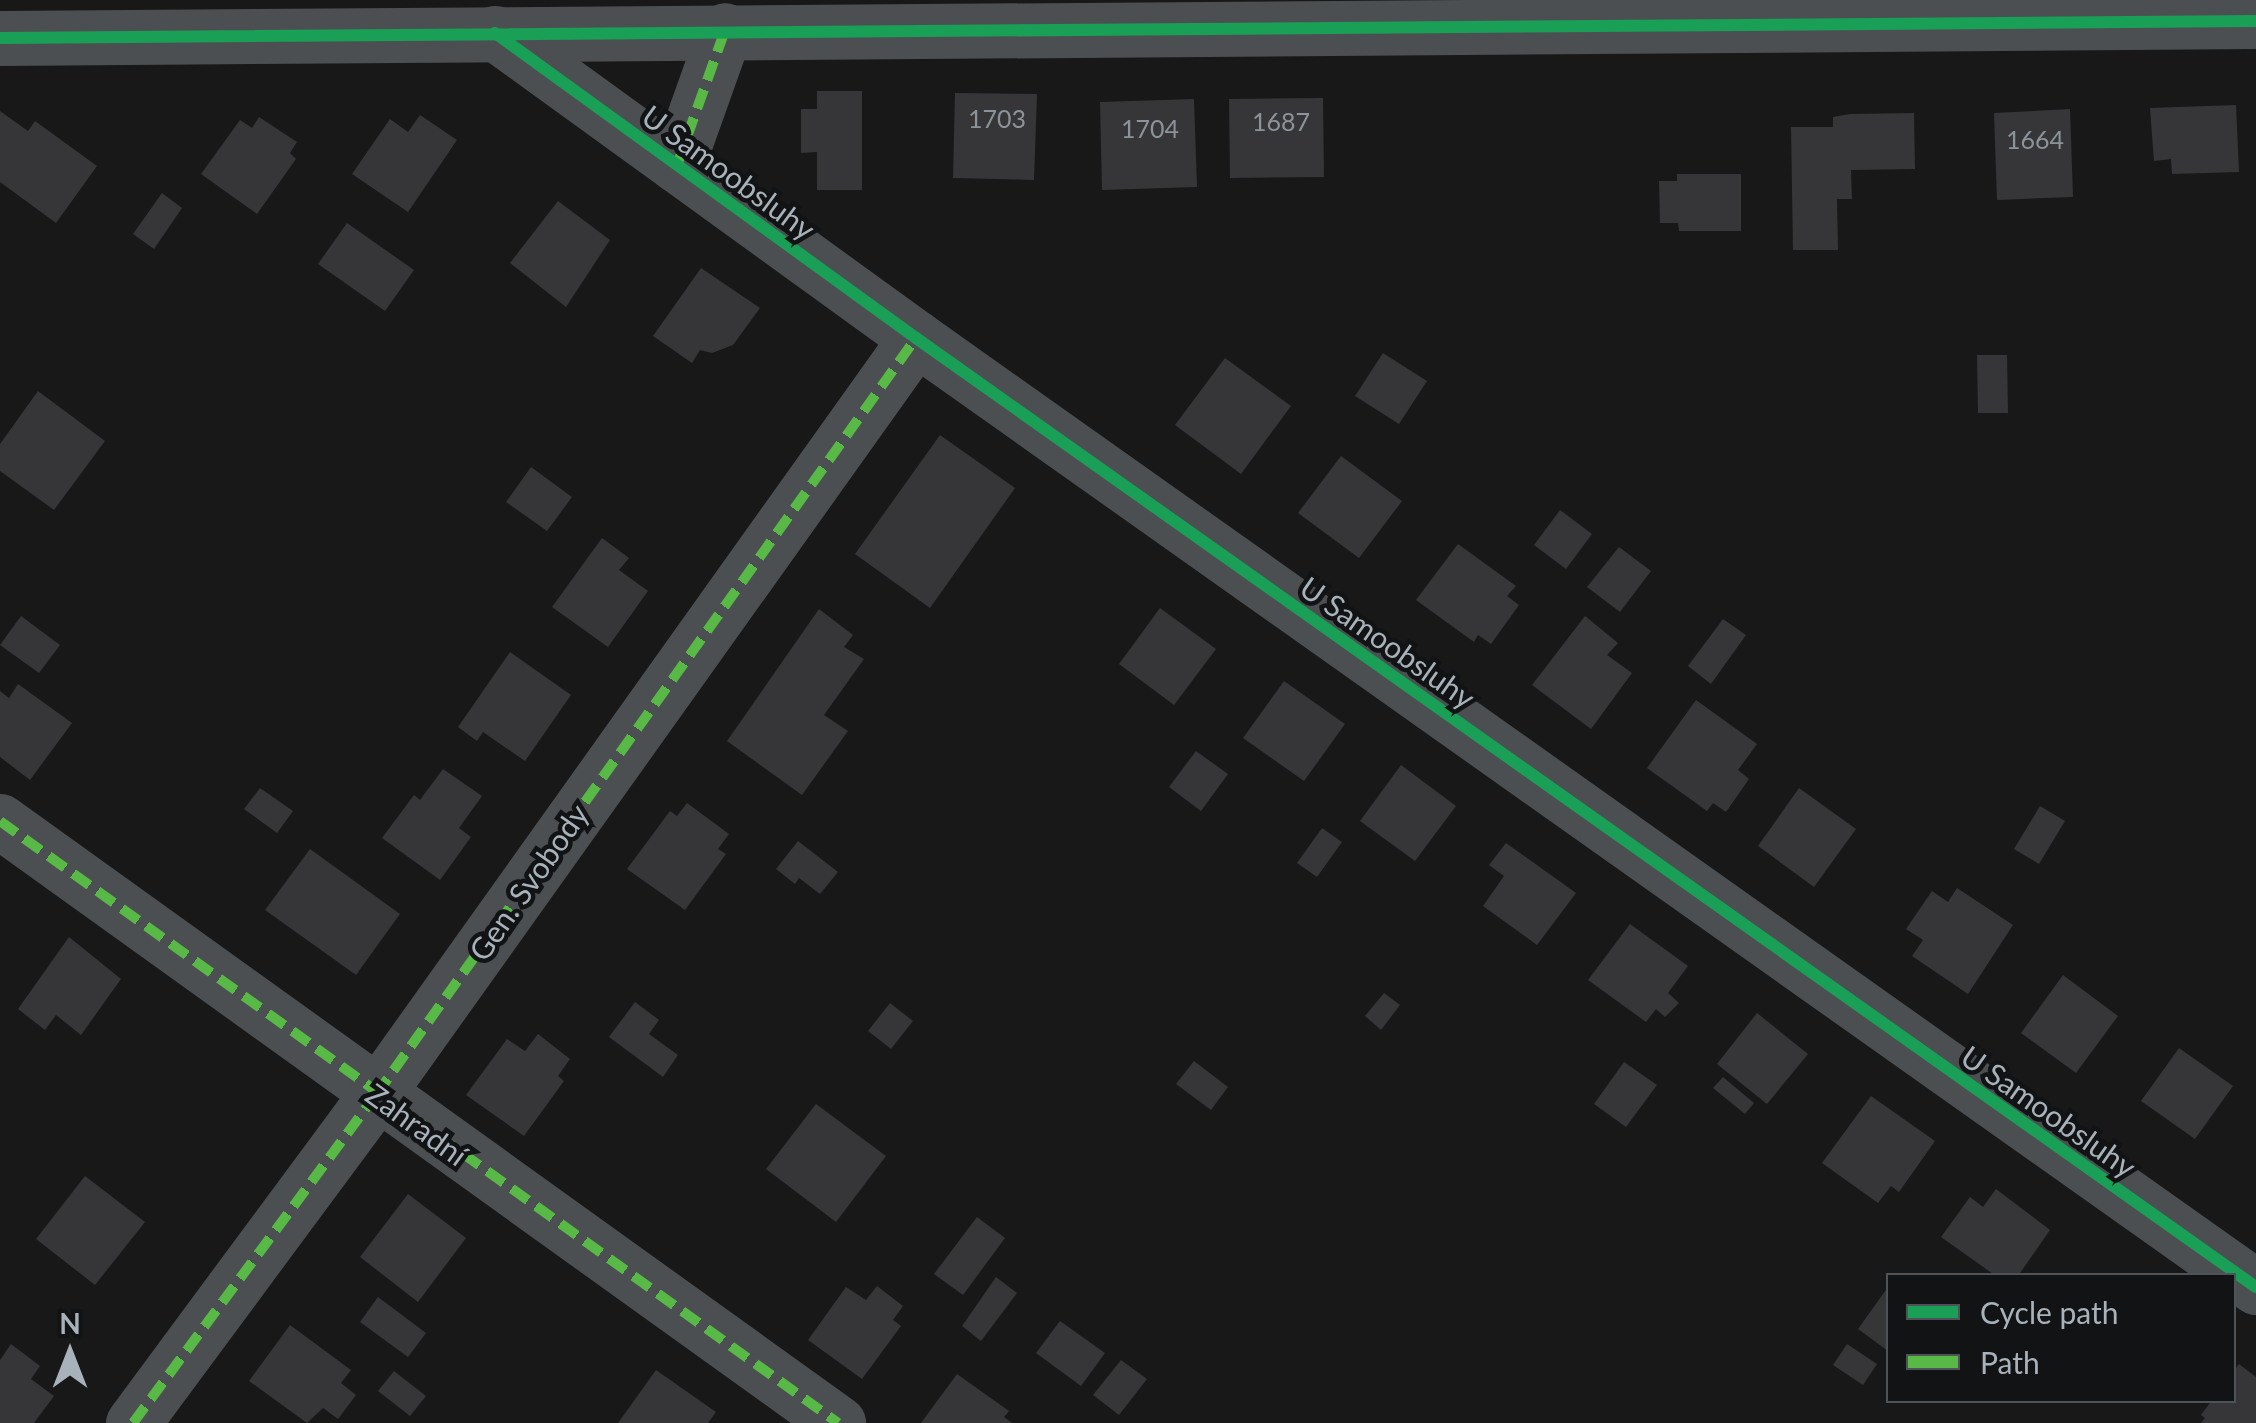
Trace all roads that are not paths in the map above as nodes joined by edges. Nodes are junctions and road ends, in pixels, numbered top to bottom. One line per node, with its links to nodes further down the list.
1 (2256, 21): 2 (street)
2 (724, 30): 3 (street); 5 (street, U Samoobsluhy)
3 (495, 32): 4 (street); 5 (street, U Samoobsluhy)
4 (0, 38)
5 (677, 165): 6 (street, U Samoobsluhy)
6 (916, 338): 8 (street, Gen. Svobody); 9 (street, U Samoobsluhy)
7 (0, 821): 8 (street, Zahradní)
8 (376, 1095): 10 (street, Gen. Svobody); 11 (street, Zahradní)
9 (2256, 1287)
10 (134, 1423)
11 (838, 1423)

